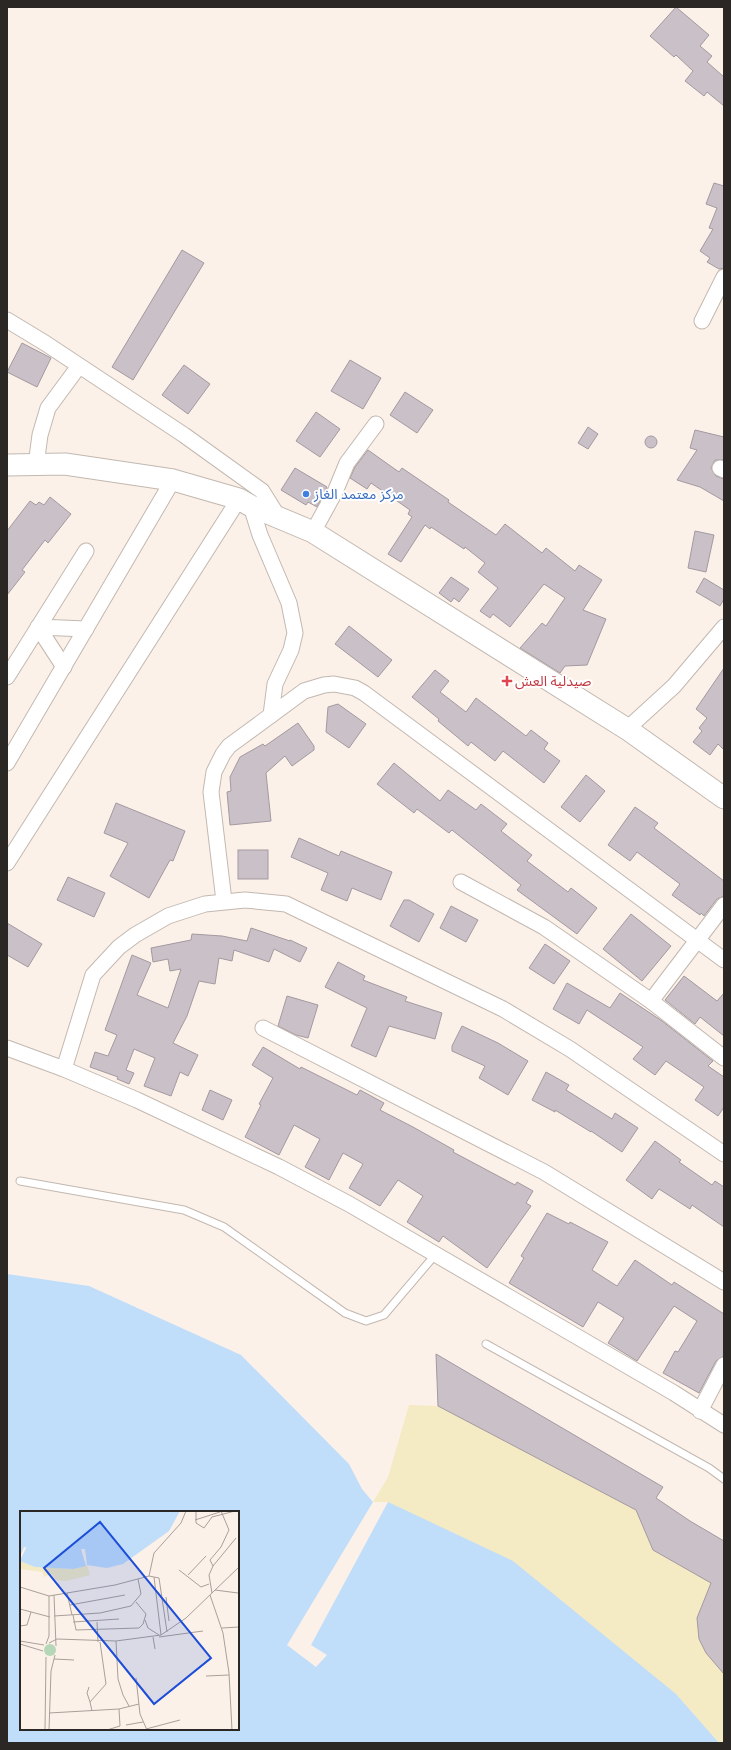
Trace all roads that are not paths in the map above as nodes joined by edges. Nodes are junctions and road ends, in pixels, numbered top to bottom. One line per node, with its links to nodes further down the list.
1 (724, 277): 3 (street)
2 (7, 320): 4 (street)
3 (702, 321)
4 (79, 366): 7 (street); 10 (street)
5 (376, 424): 11 (street)
6 (7, 464): 7 (main road)
7 (36, 464): 8 (main road)
8 (173, 480): 9 (main road); 15 (street)
9 (245, 502): 10 (main road); 18 (street); 22 (street)
10 (277, 515): 11 (main road)
11 (313, 532): 19 (main road)
12 (86, 551): 14 (street)
13 (724, 627): 19 (street)
14 (38, 628): 15 (street); 16 (street); 17 (street)
15 (86, 629): 16 (street)
16 (64, 667): 20 (street)
17 (7, 677)
18 (271, 715): 24 (street); 26 (street)
19 (627, 729): 21 (main road)
20 (7, 763)
21 (724, 798)
22 (7, 863)
23 (461, 882): 28 (street)
24 (224, 901): 32 (street); 33 (street)
25 (724, 905): 26 (street)
26 (698, 941): 27 (street); 28 (street)
27 (724, 960)
28 (651, 1001): 31 (street)
29 (263, 1028): 36 (street)
30 (7, 1048): 32 (street)
31 (724, 1058)
32 (64, 1069): 35 (street)
33 (724, 1154)
34 (20, 1181): 35 (lane)
35 (435, 1256): 39 (street)
36 (724, 1282)
37 (486, 1344): 41 (lane)
38 (724, 1365): 39 (street)
39 (700, 1411): 40 (street)
40 (724, 1425)
41 (724, 1479)

